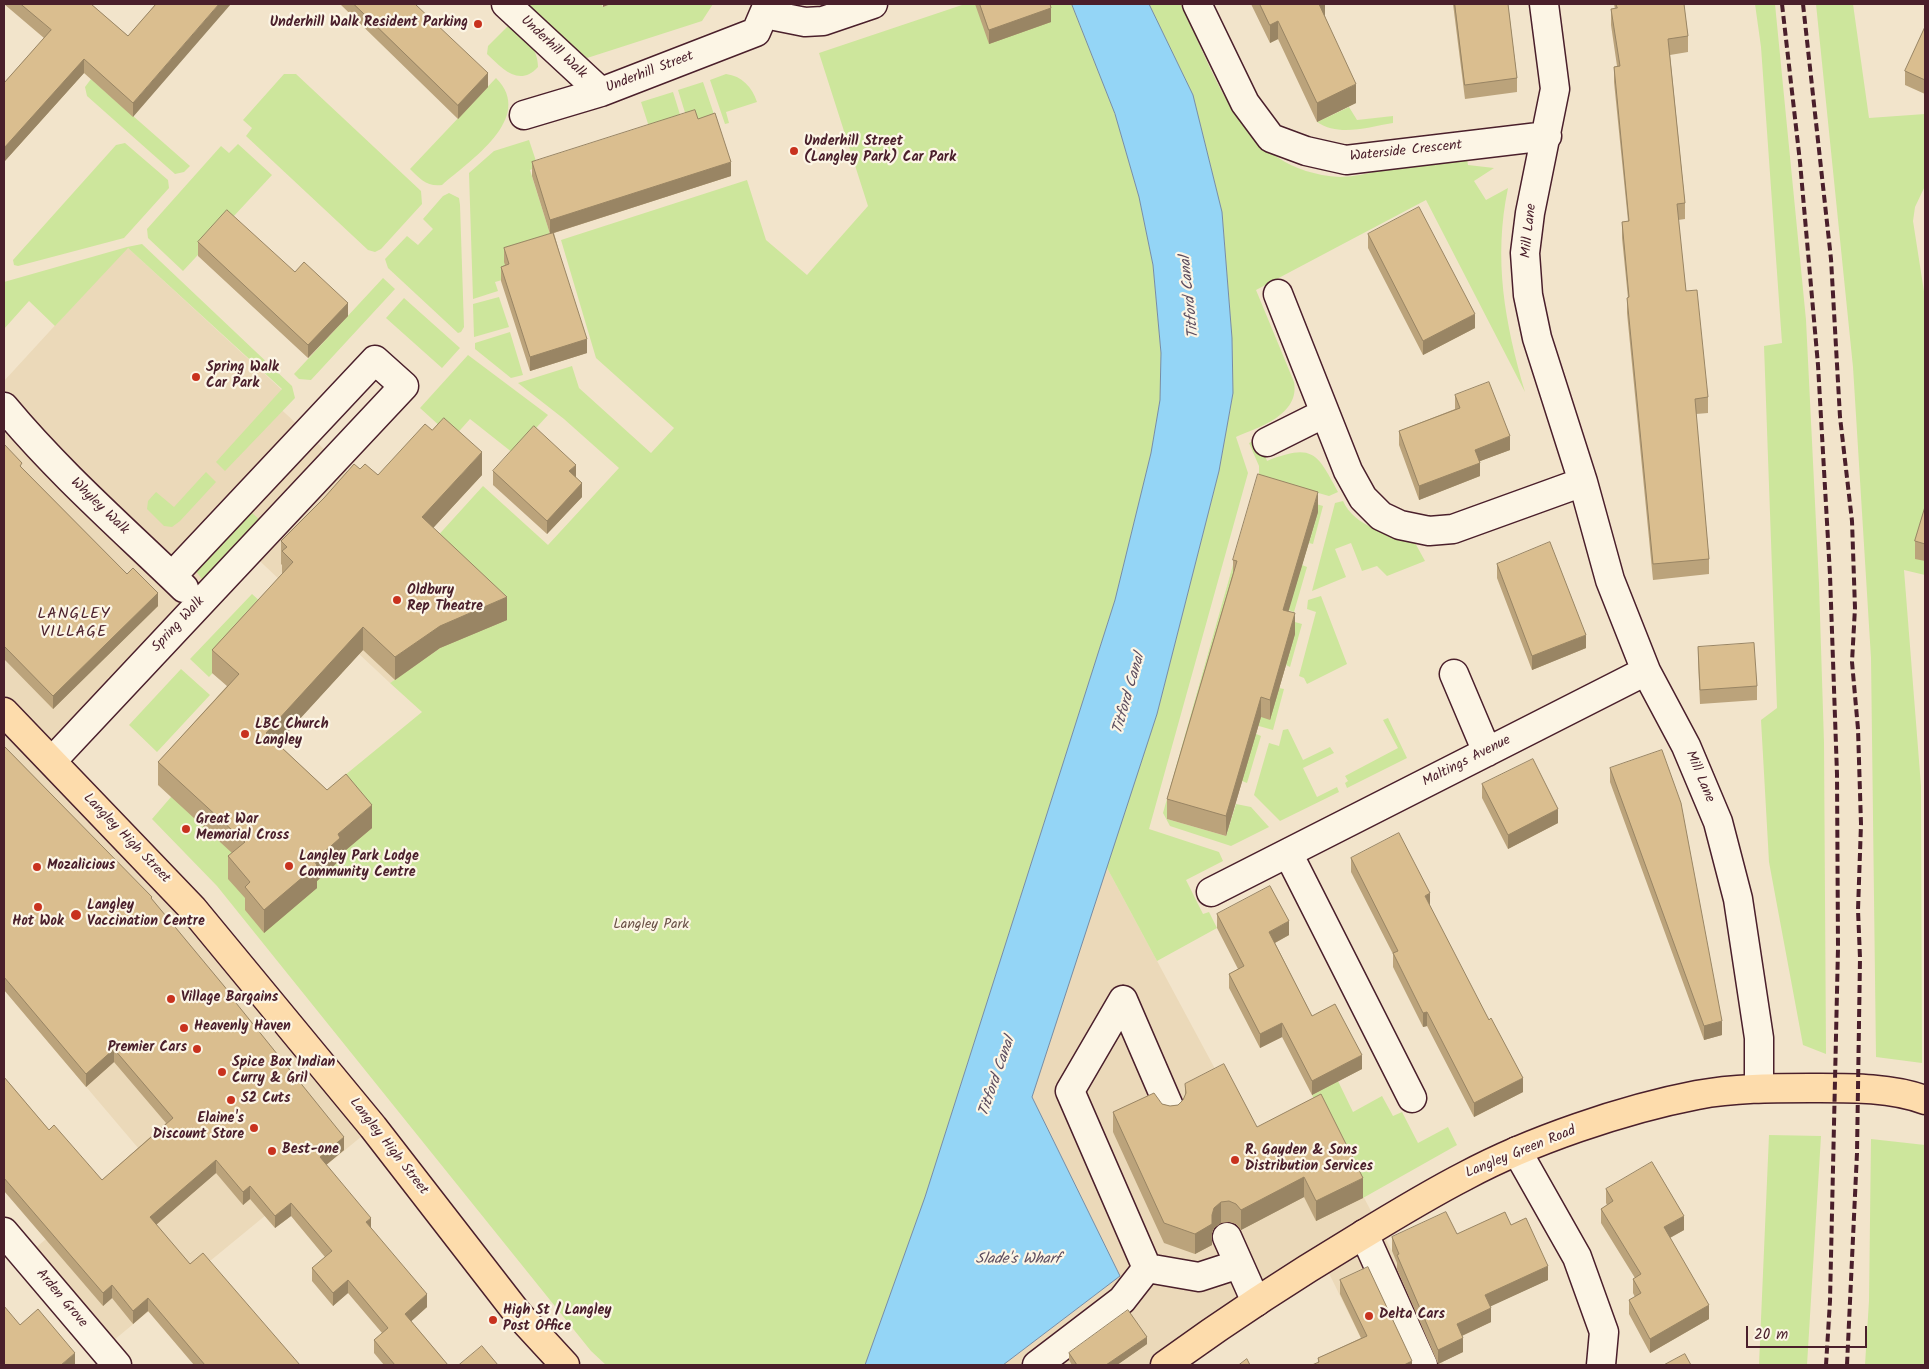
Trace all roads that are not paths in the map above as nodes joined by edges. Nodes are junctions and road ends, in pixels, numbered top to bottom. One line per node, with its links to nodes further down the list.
1 (506, 4): 6 (street, Underhill Walk)
2 (873, 4): 5 (street, Underhill Street)
3 (1197, 4): 8 (street, Waterside Crescent)
4 (1544, 4): 8 (street, Mill Lane)
5 (766, 9): 6 (street, Underhill Street)
6 (601, 92): 7 (street, Underhill Street)
7 (524, 115)
8 (1547, 136): 14 (street, Mill Lane)
9 (1278, 294): 11 (street)
10 (4, 407): 16 (street, Whyley Walk)
11 (1325, 413): 12 (street); 14 (street)
12 (1267, 442)
13 (278, 462): 15 (street); 15 (street, Spring Walk); 16 (street, Spring Walk)
14 (1583, 482): 18 (street, Mill Lane)
15 (307, 489): 17 (street, Spring Walk)
16 (172, 576): 17 (street, Whyley Walk)
17 (199, 603): 22 (street, Spring Walk)
18 (1646, 671): 21 (street, Maltings Avenue); 25 (street, Mill Lane)
19 (1454, 674): 21 (street)
20 (4, 712): 22 (main road, Langley High Street)
21 (1487, 752): 23 (street, Maltings Avenue)
22 (52, 760): 37 (main road, Langley High Street)
23 (1288, 853): 24 (street, Maltings Avenue); 26 (street)
24 (1211, 892)
25 (1759, 1088): 27 (main road, Langley Green Road); 29 (main road, Langley Green Road)
26 (1412, 1098)
27 (1925, 1100)
28 (1172, 1111): 34 (street)
29 (1517, 1151): 31 (main road, Langley Green Road); 41 (street)
30 (4, 1232): 36 (street, Arden Grove)
31 (1364, 1234): 35 (main road, Langley Green Road); 40 (street)
32 (1227, 1237): 33 (street)
33 (1239, 1264): 34 (street); 35 (street)
34 (1147, 1268): 38 (street)
35 (1256, 1302): 39 (main road, Langley Green Road)
36 (117, 1365)
37 (565, 1365)
38 (1037, 1365)
39 (1165, 1365)
40 (1423, 1365)
41 (1600, 1365)

